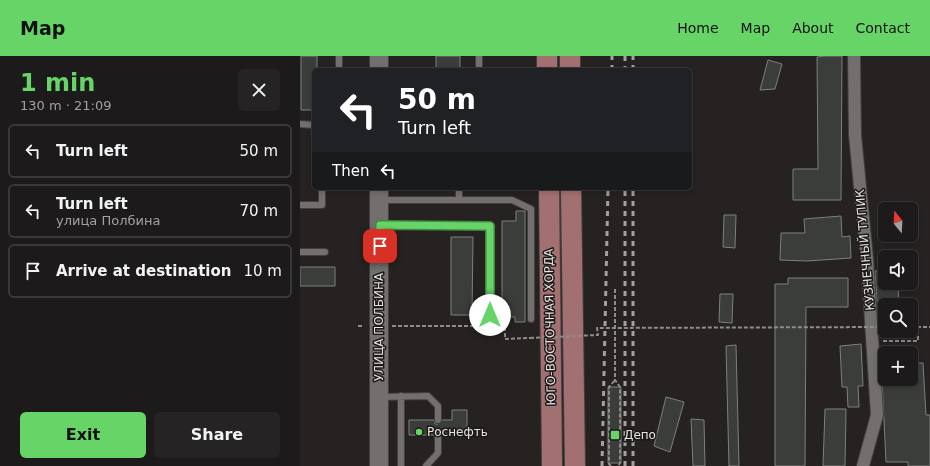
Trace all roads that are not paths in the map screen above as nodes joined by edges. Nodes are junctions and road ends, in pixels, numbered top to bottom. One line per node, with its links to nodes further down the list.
1 (339, 56): 7 (lane)
2 (380, 56): 8 (main road)
3 (479, 56): 9 (lane)
4 (547, 56): 10 (main road)
5 (570, 56): 11 (main road)
6 (854, 56): 35 (street, КУЗНЕЧНЫЙ ТУПИК)
7 (339, 68)
8 (379, 68)
9 (479, 68)
10 (547, 68)
11 (570, 68)
12 (300, 124): 13 (lane)
13 (312, 125)
14 (322, 190): 20 (lane)
15 (459, 190): 19 (lane)
16 (549, 190): 33 (main road, ЮГО-ВОСТОЧНАЯ ХОРДА)
17 (571, 190): 34 (main road, ЮГО-ВОСТОЧНАЯ ХОРДА)
18 (379, 194): 19 (lane); 21 (main road, УЛИЦА ПОЛБИНА)
19 (459, 200): 25 (lane)
20 (300, 205)
21 (380, 225): 24 (lane); 26 (main road, УЛИЦА ПОЛБИНА)
22 (300, 252): 23 (lane)
23 (325, 252)
24 (490, 315)
25 (531, 319)
26 (379, 396): 27 (lane); 30 (main road, УЛИЦА ПОЛБИНА)
27 (401, 396): 28 (lane); 31 (lane)
28 (438, 420)
29 (438, 435): 32 (lane)
30 (379, 466)
31 (401, 466)
32 (426, 466)
33 (552, 466)
34 (575, 466)
35 (863, 466)

